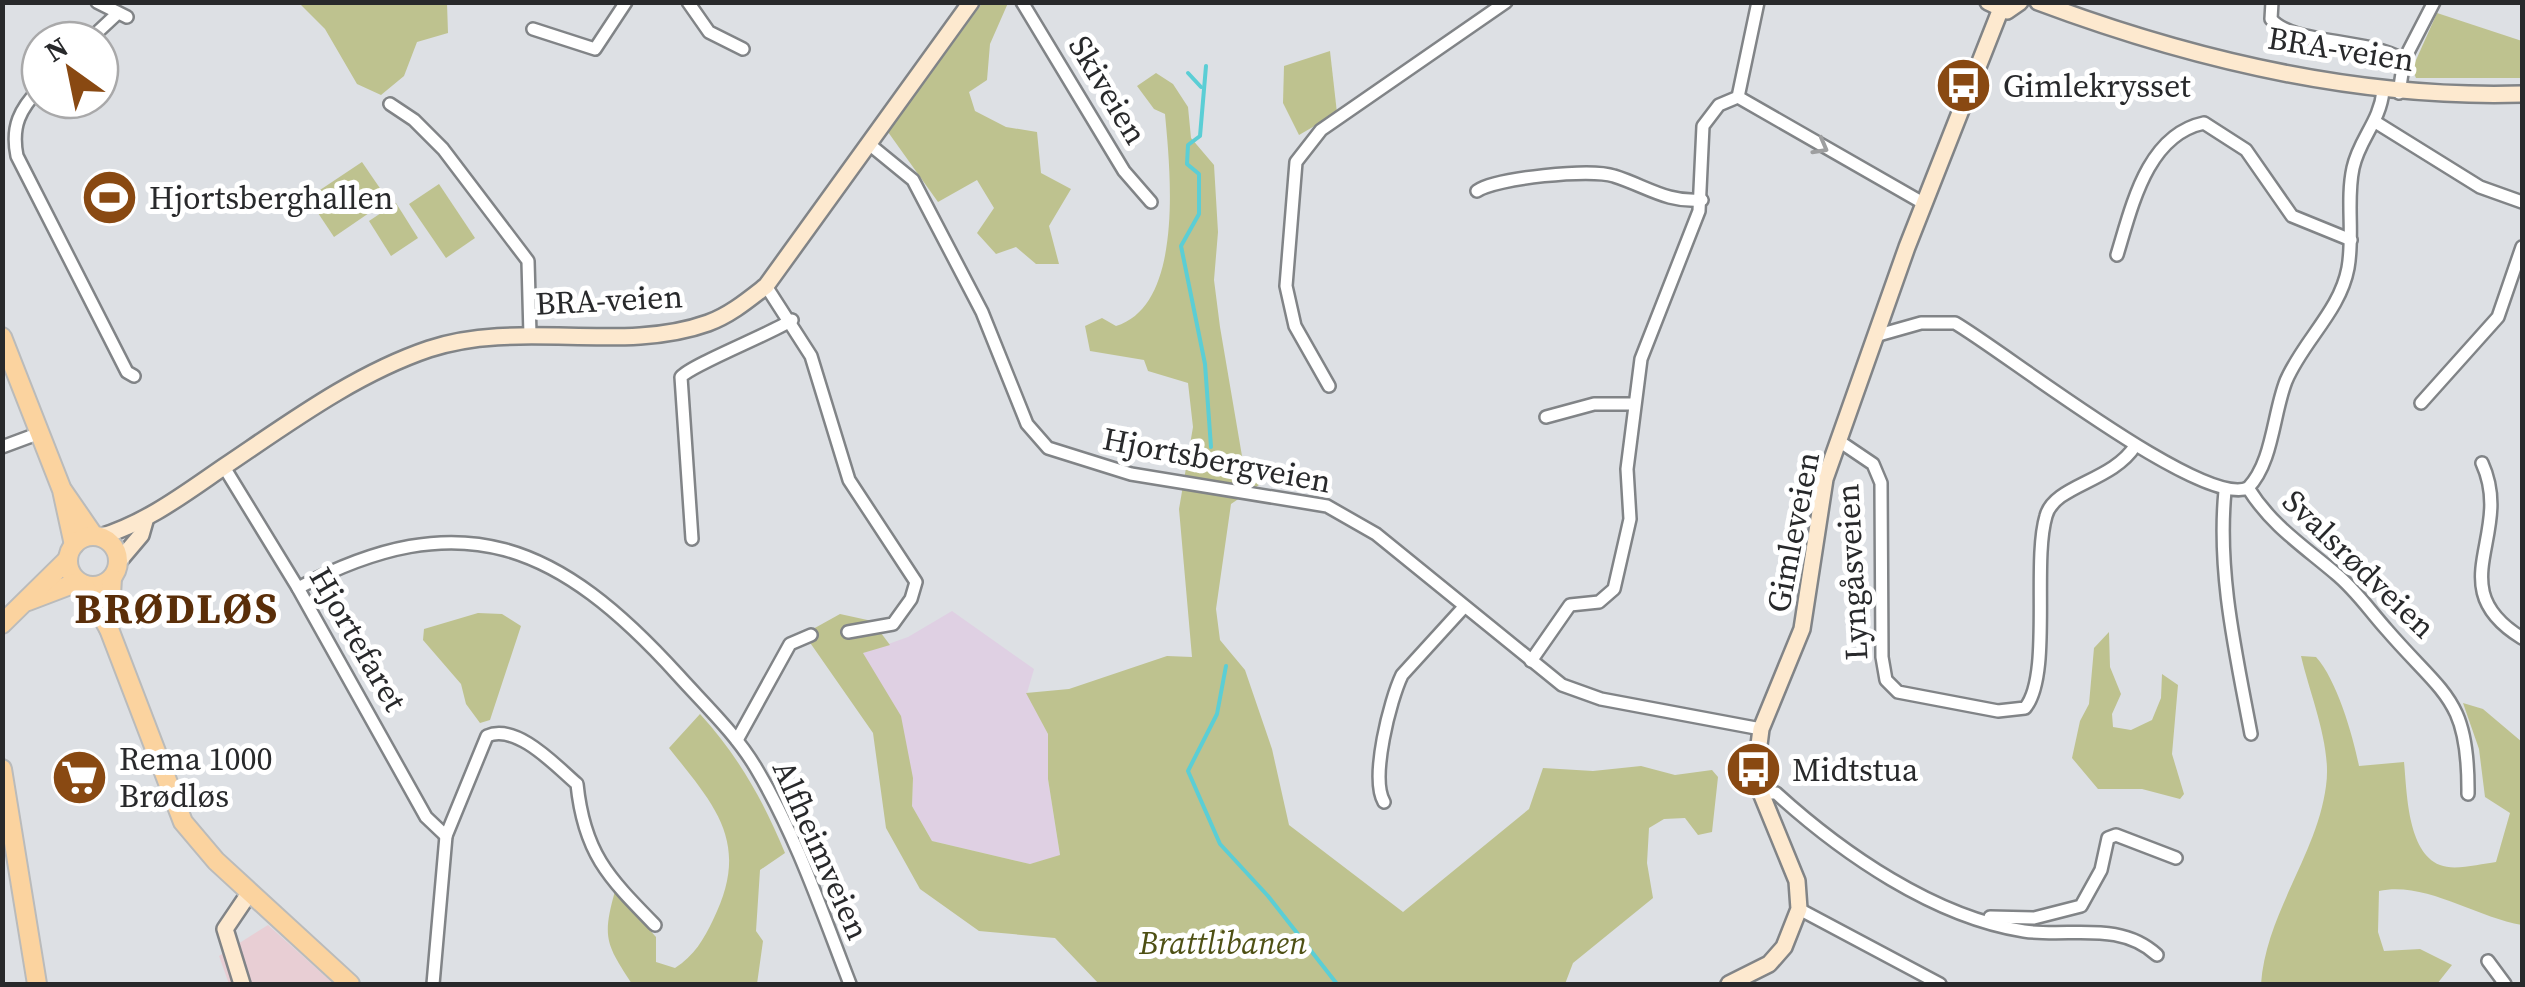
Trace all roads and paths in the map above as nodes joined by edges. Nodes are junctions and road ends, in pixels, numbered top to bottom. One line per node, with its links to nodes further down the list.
1 (97, 2): 13 (street)
2 (626, 2): 14 (street)
3 (688, 2): 15 (street)
4 (971, 2): 23 (main road, BRA-veien)
5 (1022, 2): 26 (street, Skiveien)
6 (1506, 2): 38 (street)
7 (1758, 2): 19 (street)
8 (2020, 2): 12 (main road)
9 (2038, 2): 17 (main road, BRA-veien)
10 (2272, 2): 16 (street)
11 (2434, 2): 16 (street)
12 (1994, 7): 27 (main road, Gimleveien)
13 (115, 20)
14 (534, 29)
15 (743, 49)
16 (2404, 60): 17 (street)
17 (2391, 92): 18 (main road, BRA-veien); 22 (street)
18 (2522, 94)
19 (1738, 97): 25 (street); 27 (street, one-way to 27)
20 (390, 104): 34 (street)
21 (20, 112): 37 (street)
22 (2377, 123): 28 (street); 29 (street)
23 (869, 144): 32 (main road, BRA-veien); 59 (street, Hjortsbergveien)
24 (1477, 191): 25 (street)
25 (1702, 200): 40 (street)
26 (1150, 202)
27 (1924, 203): 35 (main road, Gimleveien)
28 (2521, 206)
29 (2351, 240): 31 (street); 48 (street)
30 (2522, 247): 39 (street)
31 (2117, 255)
32 (766, 286): 33 (street); 34 (main road, BRA-veien)
33 (792, 320): 53 (street); 62 (street)
34 (530, 335): 47 (main road, BRA-veien)
35 (1875, 336): 43 (main road, Gimleveien); 44 (street)
36 (2, 337): 42 (main road)
37 (134, 376)
38 (1329, 386)
39 (2421, 403)
40 (1632, 404): 41 (street); 65 (street)
41 (1546, 417)
42 (37, 434): 45 (street); 49 (main road)
43 (1839, 441): 44 (street, Lyngåsveien); 66 (main road, Gimleveien)
44 (2135, 446): 50 (street)
45 (2, 448)
46 (2482, 462): 64 (street)
47 (224, 467): 51 (main road, BRA-veien); 57 (street, Hjortefaret)
48 (2248, 488): 50 (street, Svalsrødveien); 71 (street, Svalsrødveien)
49 (62, 490): 52 (main road); 54 (main road)
50 (2224, 492): 67 (street)
51 (146, 521): 52 (main road, BRA-veien); 55 (main road, BRA-veien)
52 (97, 537): 54 (main road); 55 (main road)
53 (692, 539)
54 (71, 552): 56 (main road); 58 (main road)
55 (115, 570): 56 (main road); 61 (main road)
56 (81, 584): 58 (main road); 61 (main road)
57 (298, 588): 68 (street, Alfheimveien); 73 (street, Hjortefaret)
58 (22, 604): 60 (main road)
59 (1464, 607): 65 (street, Hjortsbergveien); 72 (street)
60 (3, 622)
61 (109, 629): 75 (main road)
62 (848, 632)
63 (811, 635): 68 (street, Alfheimveien)
64 (2522, 638)
65 (1531, 661): 66 (street, Hjortsbergveien)
66 (1761, 730): 70 (main road, Gimleveien)
67 (2250, 734)
68 (737, 740): 85 (street, Alfheimveien)
69 (2, 769): 81 (main road)
70 (1761, 793): 76 (main road, Gimleveien); 77 (street)
71 (2468, 794)
72 (1384, 802)
73 (446, 836): 78 (street); 84 (street)
74 (2176, 858): 77 (street)
75 (250, 892): 82 (main road); 83 (main road)
76 (1799, 909): 86 (main road); 87 (street)
77 (1986, 919): 79 (street)
78 (655, 925)
79 (2158, 955)
80 (2488, 961): 88 (street)
81 (37, 984)
82 (242, 984)
83 (350, 984)
84 (433, 984)
85 (850, 984)
86 (1729, 984)
87 (1940, 984)
88 (2505, 984)

